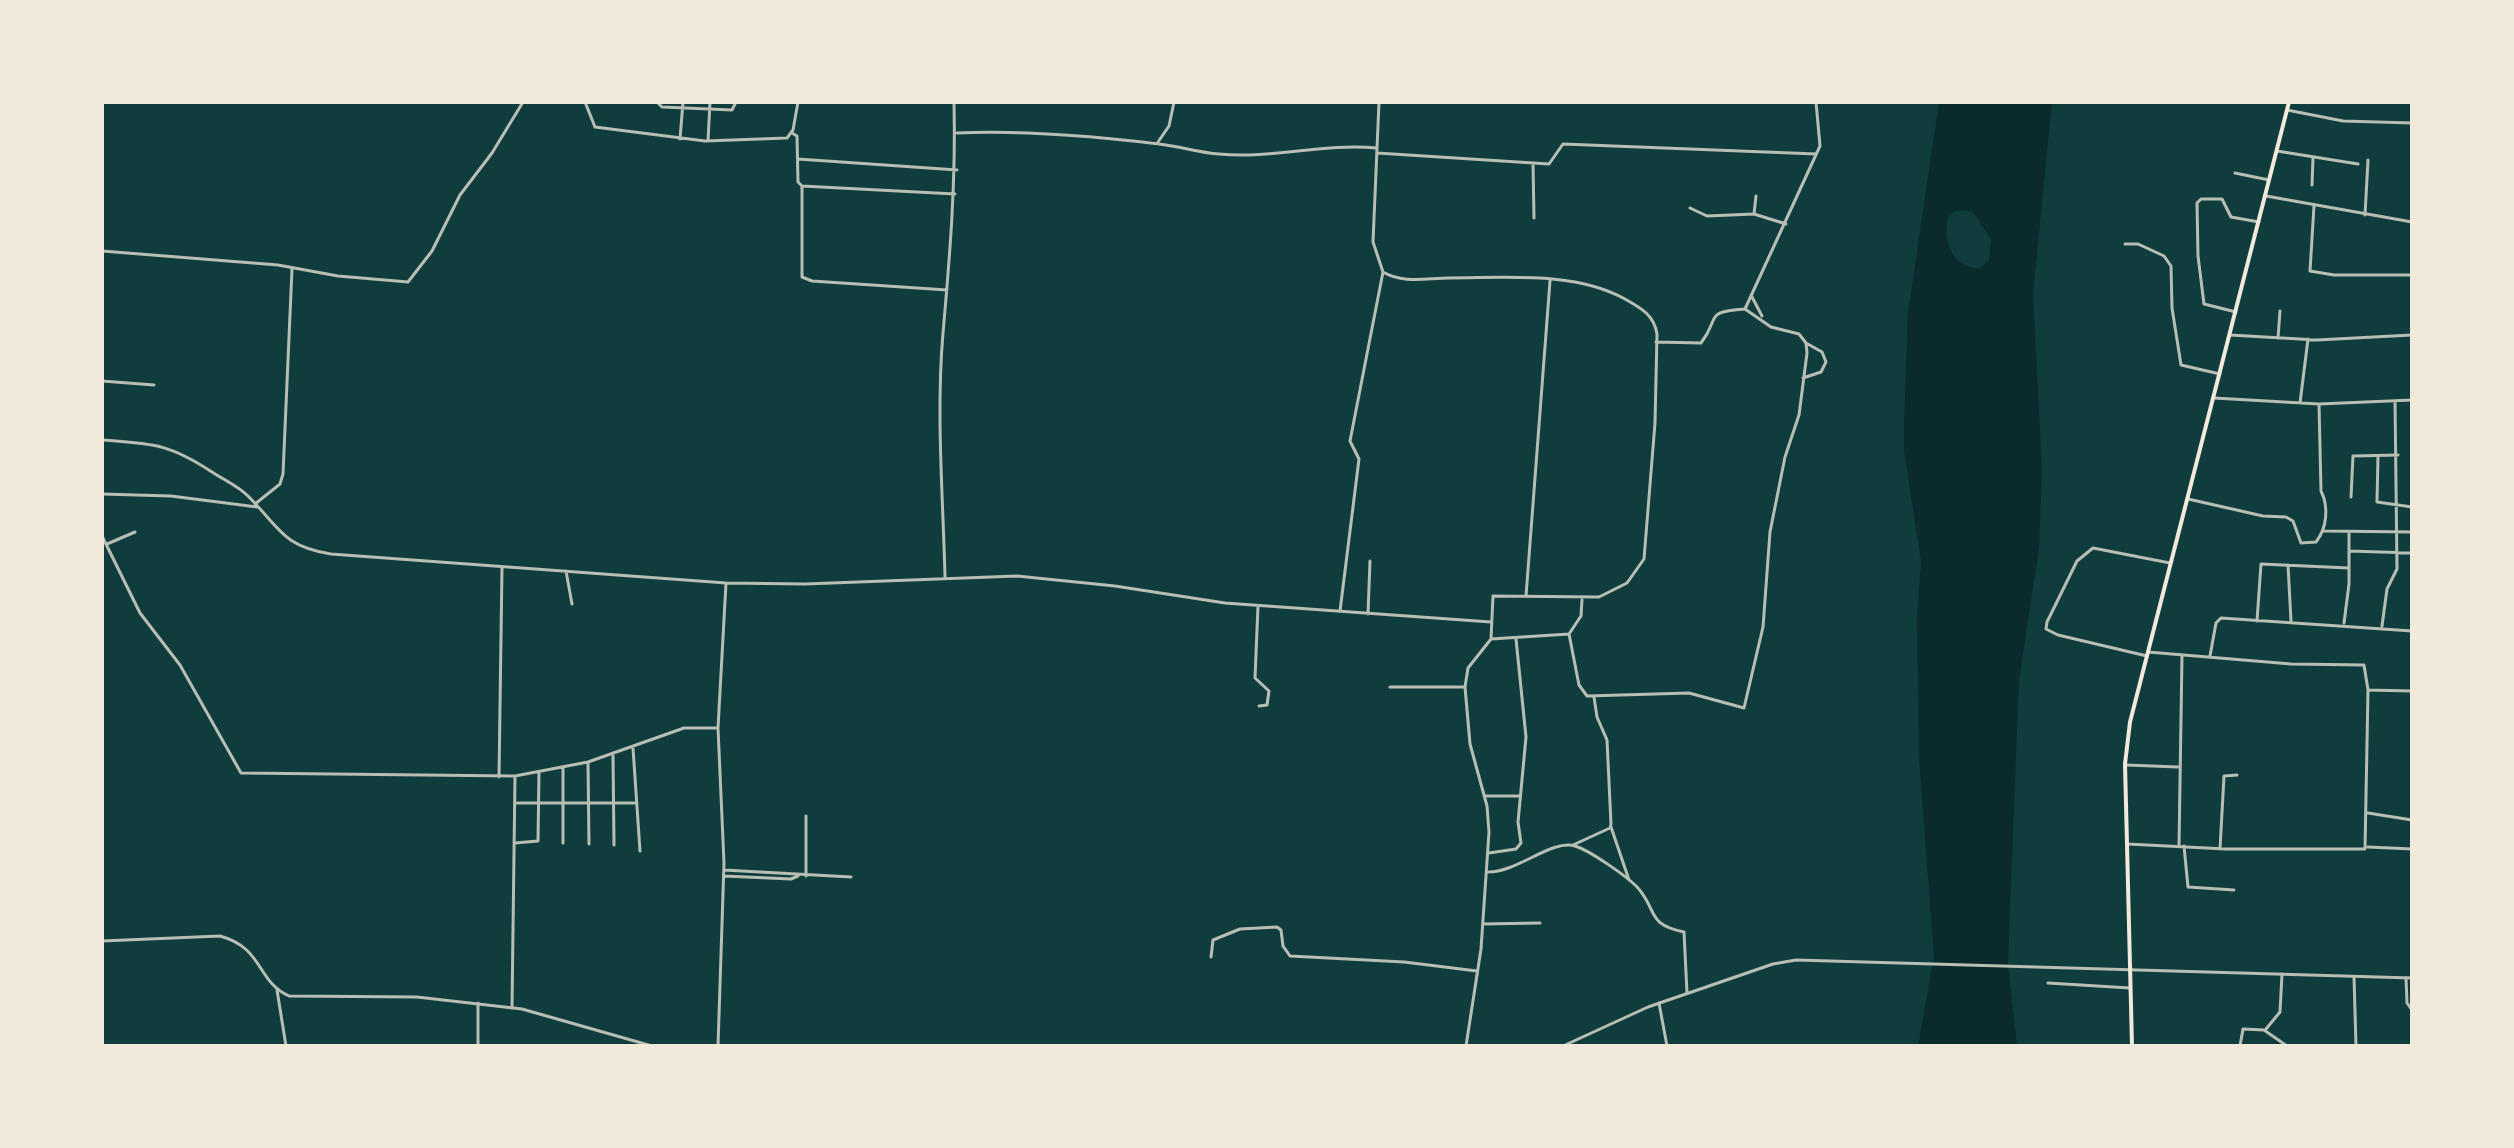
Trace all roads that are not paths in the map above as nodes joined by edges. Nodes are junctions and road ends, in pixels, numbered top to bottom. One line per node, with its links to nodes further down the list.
1 (523, 102): 47 (street)
2 (585, 102): 18 (street)
3 (657, 102): 12 (street)
4 (710, 102): 13 (street)
5 (736, 102): 13 (street)
6 (798, 102): 16 (street)
7 (954, 102): 17 (street)
8 (1174, 102): 20 (street)
9 (1379, 102): 21 (street)
10 (1816, 102): 23 (street)
11 (2289, 102): 14 (main road)
12 (683, 105): 13 (street); 18 (street)
13 (709, 109): 19 (street)
14 (2287, 110): 15 (street); 22 (main road)
15 (2412, 123)
16 (792, 133): 19 (street); 25 (street)
17 (957, 133): 20 (street); 29 (street)
18 (680, 139): 19 (street)
19 (708, 141)
20 (1156, 143): 21 (street)
21 (1377, 150): 27 (street); 48 (street)
22 (2277, 151): 24 (street); 31 (main road)
23 (1816, 154): 27 (street); 44 (street)
24 (2313, 158): 28 (street); 32 (street)
25 (798, 159): 29 (street); 33 (street)
26 (2368, 160): 40 (street)
27 (1533, 163): 41 (street)
28 (2358, 164)
29 (957, 170): 34 (street)
30 (2235, 173): 31 (street)
31 (2269, 180): 36 (main road)
32 (2312, 185)
33 (802, 186): 34 (street); 51 (street)
34 (955, 194): 51 (street)
35 (1756, 196): 39 (street)
36 (2265, 196): 37 (street); 42 (main road)
37 (2314, 206): 40 (street); 49 (street)
38 (1690, 208): 39 (street)
39 (1754, 214): 44 (street)
40 (2365, 215): 43 (street)
41 (1534, 218)
42 (2259, 222): 55 (main road); 55 (street)
43 (2412, 222)
44 (1786, 224): 52 (street)
45 (2125, 244): 63 (street)
46 (102, 251): 47 (street)
47 (292, 269): 78 (street)
48 (1383, 272): 50 (street); 103 (street)
49 (2412, 275)
50 (1550, 281): 61 (street); 99 (street)
51 (947, 290): 97 (street)
52 (1751, 295): 53 (street); 56 (street)
53 (1745, 309): 56 (street); 61 (street)
54 (2280, 311): 59 (street)
55 (2236, 312): 57 (main road)
56 (1764, 320): 62 (street)
57 (2230, 335): 59 (street); 63 (main road)
58 (2412, 335): 60 (street)
59 (2278, 338): 60 (street)
60 (2308, 339): 70 (street)
61 (1656, 342): 100 (street)
62 (1806, 343): 64 (street); 64 (street)
63 (2220, 374): 67 (main road)
64 (1803, 378): 121 (street)
65 (102, 381): 66 (street)
66 (154, 385)
67 (2214, 398): 70 (street); 77 (main road)
68 (2412, 400): 69 (street)
69 (2395, 401): 71 (street); 73 (street)
70 (2300, 403): 71 (street)
71 (2319, 404): 81 (street)
72 (102, 440): 78 (street)
73 (2398, 455): 74 (street); 79 (street)
74 (2378, 456): 76 (street); 79 (street)
75 (102, 494): 78 (street)
76 (2351, 497)
77 (2188, 499): 81 (street); 92 (main road)
78 (256, 506): 94 (street)
79 (2399, 506): 80 (street); 82 (street)
80 (2412, 507)
81 (2324, 531): 84 (street)
82 (2396, 531): 84 (street); 85 (street); 89 (street)
83 (135, 532): 87 (street)
84 (2349, 532): 88 (street)
85 (2412, 532)
86 (102, 536): 87 (street)
87 (107, 544): 133 (street)
88 (2349, 551): 89 (street); 95 (street)
89 (2398, 553): 90 (street); 109 (street)
90 (2412, 553)
91 (1370, 561): 104 (street)
92 (2172, 564): 114 (main road); 114 (street)
93 (2288, 565): 95 (street); 105 (street); 106 (street)
94 (502, 567): 96 (street); 133 (street)
95 (2349, 568): 108 (street)
96 (566, 571): 98 (street); 101 (street)
97 (945, 578): 98 (street); 102 (street)
98 (726, 583): 123 (street)
99 (1526, 596): 100 (street); 107 (street)
100 (1582, 599): 111 (street)
101 (572, 604)
102 (1258, 606): 103 (street); 122 (street)
103 (1340, 612): 104 (street)
104 (1368, 614): 107 (street)
105 (2257, 621): 106 (street); 116 (street)
106 (2291, 621): 108 (street)
107 (1491, 622): 112 (street)
108 (2344, 625): 109 (street)
109 (2382, 628): 110 (street)
110 (2412, 631)
111 (1569, 634): 113 (street); 121 (street)
112 (1491, 639): 113 (street); 118 (street)
113 (1516, 639): 135 (street)
114 (2147, 654): 115 (street); 127 (main road)
115 (2182, 655): 116 (street); 128 (street)
116 (2210, 656): 119 (street)
117 (1390, 687): 118 (street)
118 (1465, 687): 134 (street)
119 (2368, 690): 120 (street); 142 (street)
120 (2412, 691)
121 (1594, 697): 145 (street)
122 (1259, 706)
123 (718, 728): 124 (street); 158 (street)
124 (633, 748): 125 (street); 141 (street)
125 (613, 755): 126 (street); 140 (street)
126 (588, 762): 129 (street); 139 (street)
127 (2125, 764): 128 (street); 149 (main road)
128 (2178, 767): 152 (street)
129 (563, 768): 130 (street); 138 (street)
130 (539, 772): 132 (street); 137 (street)
131 (2237, 775): 154 (street)
132 (515, 776): 133 (street); 136 (street)
133 (499, 777)
134 (1484, 796): 135 (street); 157 (street)
135 (1519, 796): 157 (street)
136 (515, 803): 137 (street); 146 (street)
137 (538, 803): 138 (street); 146 (street)
138 (563, 803): 139 (street); 147 (street)
139 (589, 803): 140 (street); 148 (street)
140 (613, 803): 141 (street); 150 (street)
141 (637, 803): 156 (street)
142 (2368, 813): 144 (street); 153 (street)
143 (806, 816): 162 (street)
144 (2412, 820)
145 (1611, 827): 151 (street); 164 (street)
146 (514, 843): 182 (street)
147 (563, 843)
148 (589, 844)
149 (2126, 844): 152 (street); 170 (main road)
150 (614, 845)
151 (1573, 845): 159 (street); 164 (street)
152 (2181, 846): 154 (street); 165 (street)
153 (2368, 847): 154 (street); 155 (street)
154 (2220, 849)
155 (2412, 849)
156 (640, 851)
157 (1488, 853): 159 (street)
158 (724, 870): 160 (street); 161 (street)
159 (1486, 872): 167 (street)
160 (724, 876): 161 (street); 188 (street)
161 (798, 876): 162 (street)
162 (806, 876): 163 (street)
163 (851, 877)
164 (1629, 880): 179 (street)
165 (2234, 890)
166 (1540, 923): 167 (street)
167 (1483, 924): 171 (street)
168 (102, 941): 178 (street)
169 (1211, 957): 171 (street)
170 (2129, 970): 172 (street); 177 (main road); 179 (street)
171 (1477, 971): 189 (street)
172 (2282, 974): 173 (street); 184 (street)
173 (2354, 977): 174 (street); 195 (street)
174 (2406, 978): 175 (street); 183 (street)
175 (2412, 978)
176 (2048, 983): 177 (street)
177 (2130, 988): 192 (main road)
178 (277, 990): 180 (street); 185 (street)
179 (1687, 993): 181 (street)
180 (478, 1003): 182 (street); 186 (street)
181 (1659, 1003): 190 (street); 191 (street)
182 (512, 1008): 187 (street)
183 (2412, 1010)
184 (2264, 1030): 193 (street); 194 (street)
185 (286, 1046)
186 (478, 1046)
187 (652, 1046)
188 (718, 1046)
189 (1466, 1046)
190 (1563, 1046)
191 (1667, 1046)
192 (2132, 1046)
193 (2240, 1046)
194 (2287, 1046)
195 (2356, 1046)

